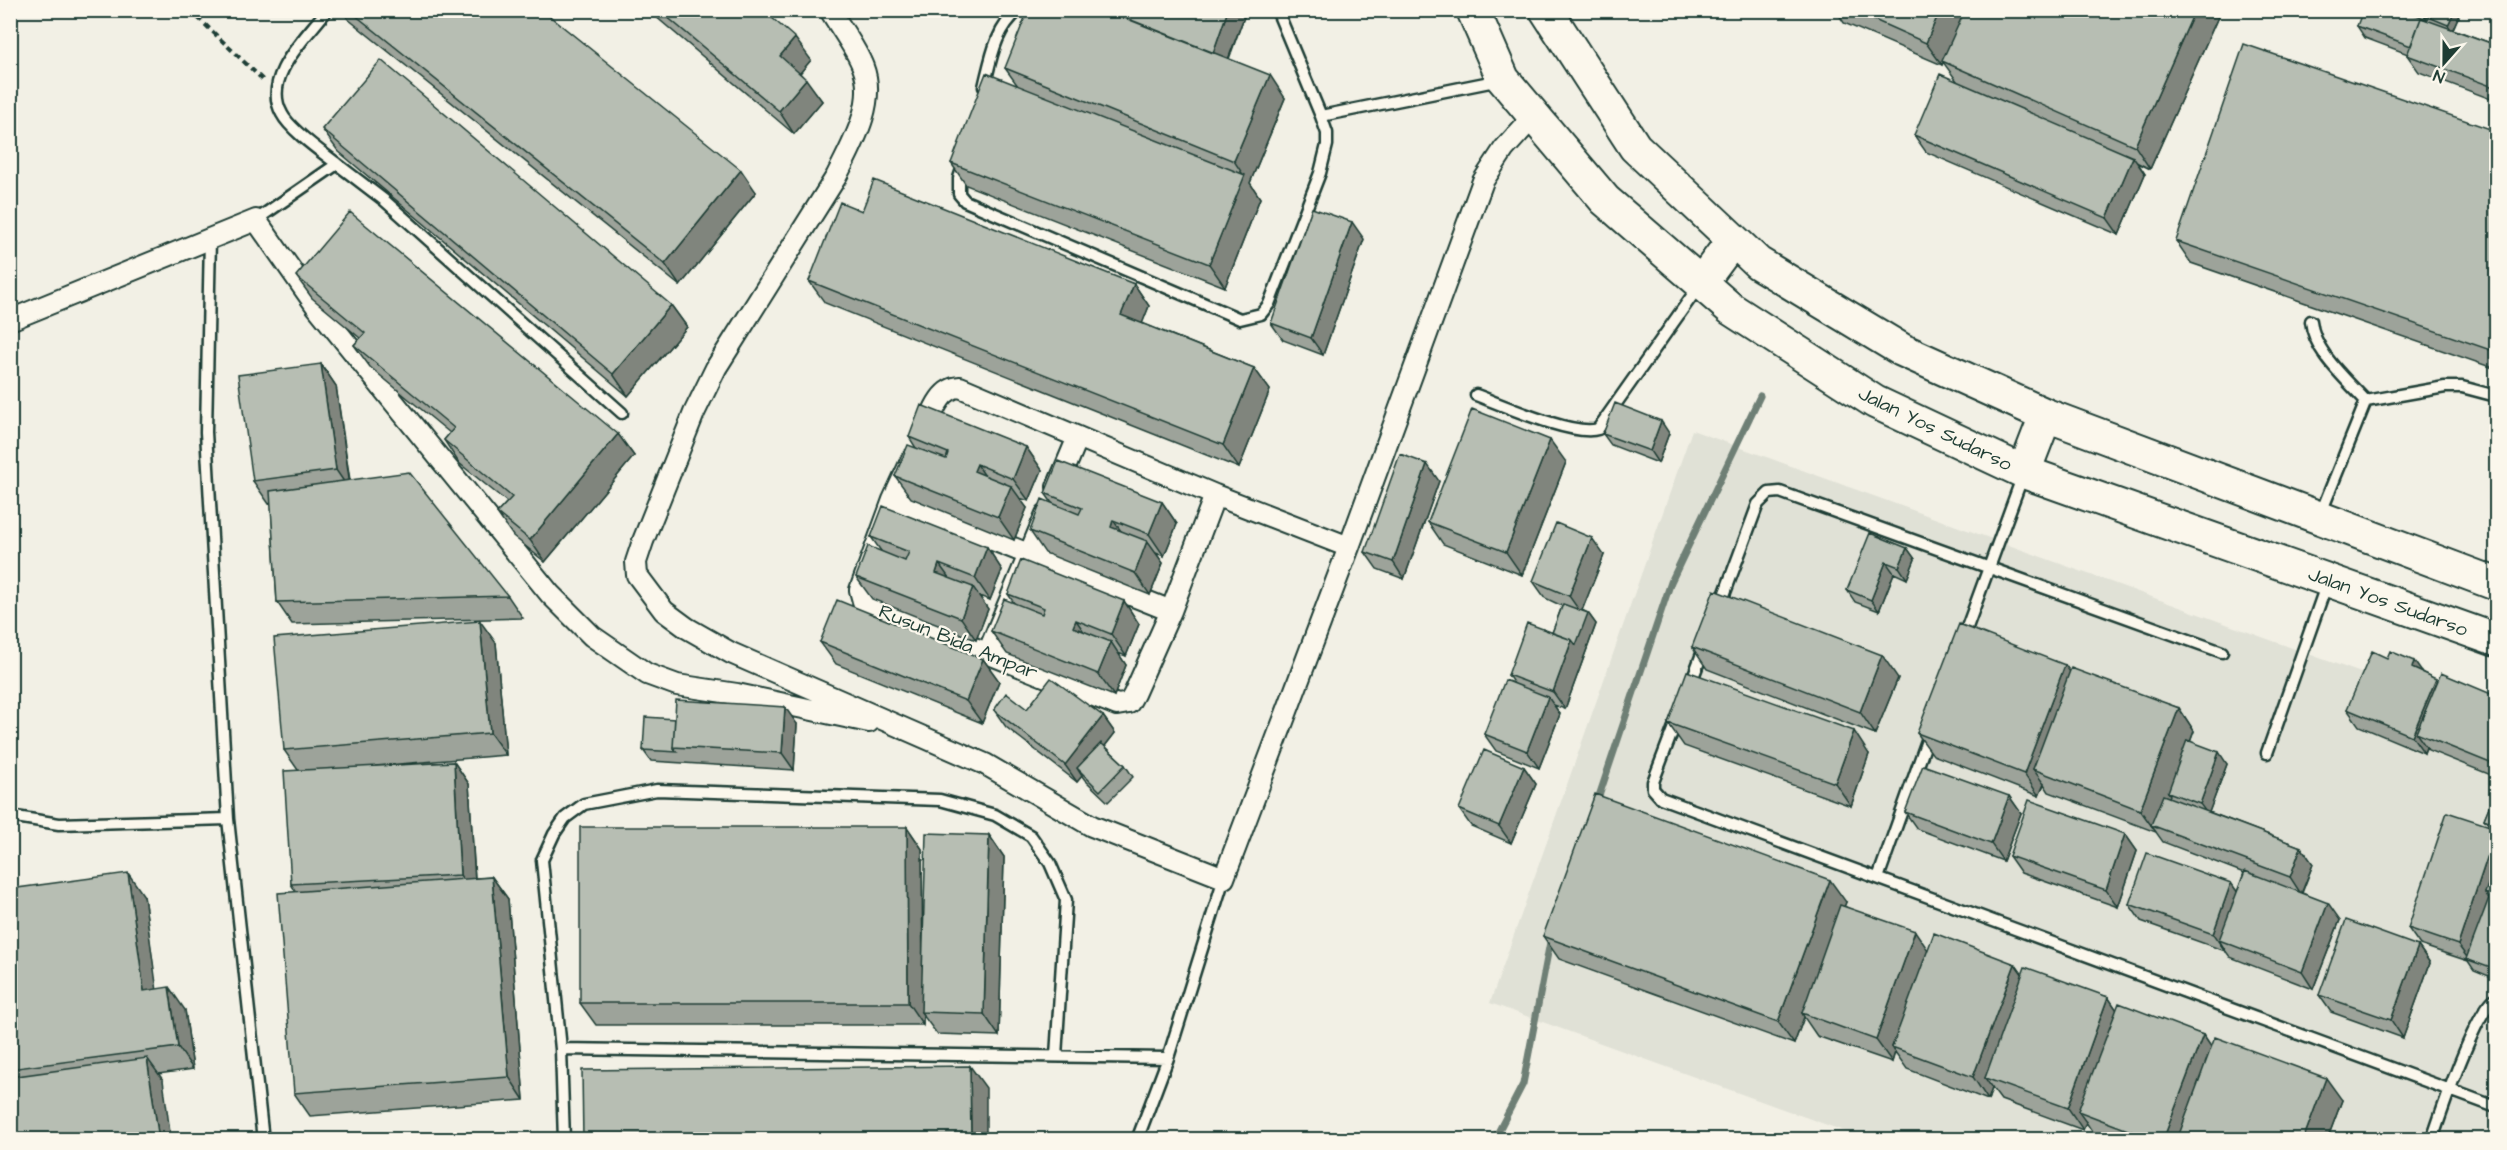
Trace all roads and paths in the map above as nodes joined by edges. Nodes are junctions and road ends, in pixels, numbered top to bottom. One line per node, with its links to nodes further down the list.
1 (190, 10): 9 (path)
2 (327, 10): 9 (lane)
3 (830, 10): 46 (street)
4 (1020, 10): 10 (lane)
5 (1277, 10): 11 (lane)
6 (1473, 10): 8 (main road, Jalan Yos Sudarso)
7 (1546, 10): 17 (main road)
8 (1503, 79): 11 (lane); 12 (main road, Jalan Yos Sudarso)
9 (275, 92): 14 (lane)
10 (981, 98)
11 (1321, 116): 13 (lane)
12 (1533, 117): 18 (main road, Jalan Yos Sudarso); 31 (street)
13 (966, 155)
14 (337, 164): 15 (lane); 24 (lane)
15 (256, 220): 16 (street); 46 (street)
16 (210, 238): 19 (street); 49 (lane)
17 (1733, 240): 18 (main road); 25 (main road)
18 (1701, 283): 21 (lane); 27 (main road, Jalan Yos Sudarso)
19 (10, 320)
20 (2311, 321): 23 (lane)
21 (1476, 395)
22 (2496, 396): 23 (lane)
23 (2366, 401): 30 (lane)
24 (622, 413)
25 (2046, 415): 27 (main road); 30 (main road)
26 (1078, 437): 28 (street, Rusun Bida Ampar); 29 (street, Rusun Bida Ampar); 32 (street)
27 (2024, 472): 33 (lane); 34 (main road, Jalan Yos Sudarso)
28 (1215, 495): 31 (street, Rusun Bida Ampar); 36 (street, Rusun Bida Ampar)
29 (893, 500): 32 (street); 41 (street, Rusun Bida Ampar)
30 (2319, 518): 35 (main road)
31 (1349, 547): 50 (street)
32 (1029, 554): 36 (street); 41 (street)
33 (1988, 568): 37 (lane); 40 (lane); 42 (lane)
34 (2328, 580): 39 (main road, Jalan Yos Sudarso); 47 (lane)
35 (2496, 584)
36 (1172, 611): 41 (street, Rusun Bida Ampar)
37 (1716, 615)
38 (1708, 638): 43 (lane)
39 (2496, 640)
40 (2222, 652)
41 (987, 655)
42 (1956, 657)
43 (1687, 693)
44 (1683, 704): 51 (lane)
45 (1933, 723): 51 (lane)
46 (910, 730): 50 (street)
47 (2267, 753)
48 (10, 816): 49 (lane)
49 (228, 819): 58 (lane)
50 (1224, 878): 55 (lane)
51 (1878, 878): 56 (lane)
52 (2496, 998): 56 (lane)
53 (561, 1049): 54 (lane); 54 (lane); 59 (lane)
54 (1056, 1056): 55 (lane)
55 (1168, 1058): 60 (lane)
56 (2449, 1091): 57 (lane); 61 (lane)
57 (2496, 1107)
58 (263, 1140)
59 (564, 1140)
60 (1137, 1140)
61 (2432, 1140)

